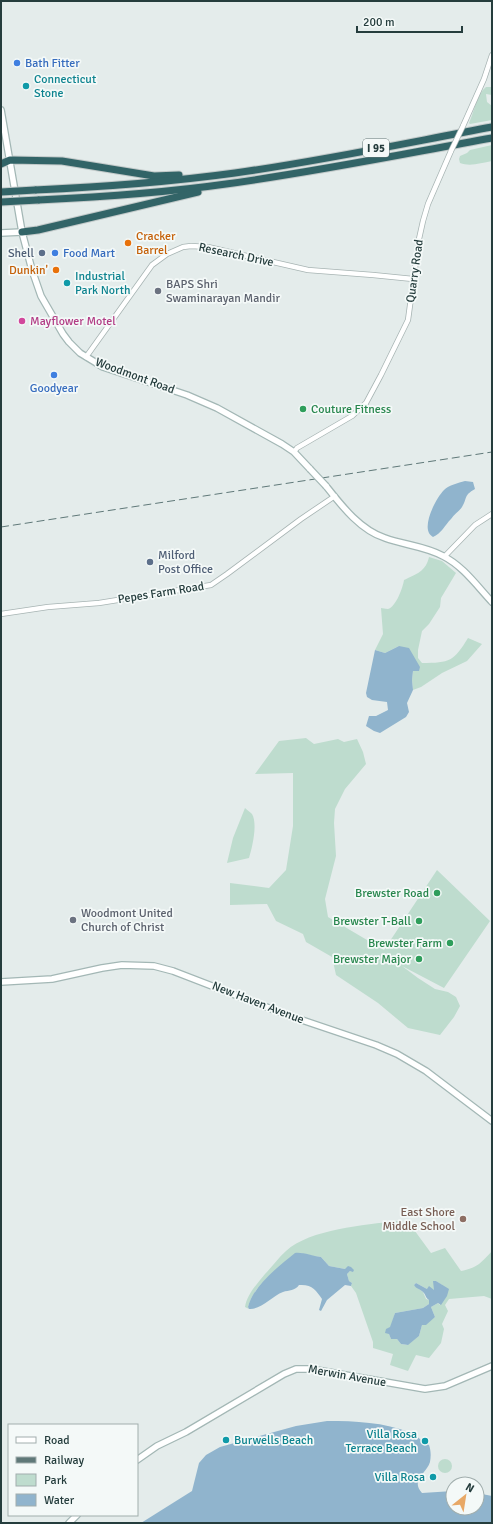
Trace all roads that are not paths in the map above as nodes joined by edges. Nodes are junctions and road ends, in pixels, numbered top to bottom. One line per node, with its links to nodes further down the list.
1 (492, 55): 13 (street, Quarry Road, bridge)
2 (1, 110): 5 (main road, Woodmont Road)
3 (492, 127): 7 (highway, I 95)
4 (492, 138): 8 (highway, I 95)
5 (10, 160): 6 (highway); 7 (highway); 11 (main road, Woodmont Road)
6 (1, 164)
7 (261, 169): 9 (highway, I 95, bridge)
8 (238, 183): 10 (highway, I 95, bridge); 11 (highway)
9 (1, 192)
10 (1, 202)
11 (22, 232): 12 (main road); 14 (main road, Woodmont Road)
12 (1, 233)
13 (413, 280): 14 (street, Research Drive); 15 (street, Quarry Road)
14 (86, 357): 15 (main road, Woodmont Road)
15 (294, 452): 16 (main road, Woodmont Road, bridge)
16 (334, 496): 18 (main road, Woodmont Road); 20 (street, Pepes Farm Road)
17 (492, 514): 18 (street)
18 (444, 556): 19 (main road, Woodmont Road)
19 (492, 602)
20 (1, 614)
21 (1, 982): 22 (main road, New Haven Avenue)
22 (492, 1121)
23 (492, 1366): 24 (main road, Merwin Avenue)
24 (138, 1459)

